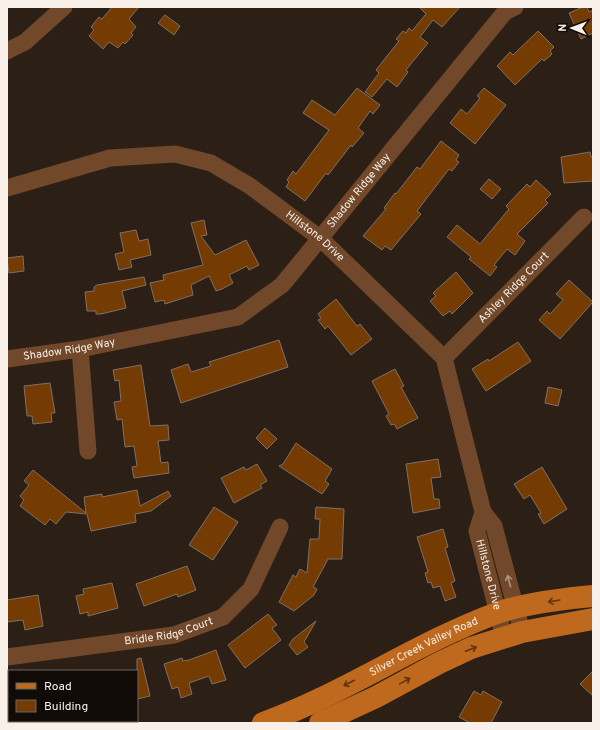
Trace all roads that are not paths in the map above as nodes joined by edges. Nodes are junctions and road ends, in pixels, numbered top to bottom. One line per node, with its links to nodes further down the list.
1 (64, 7): 3 (street)
2 (515, 7): 6 (street, Shadow Ridge Way)
3 (7, 51)
4 (7, 188): 6 (street, Hillstone Drive)
5 (584, 217): 8 (street, Ashley Ridge Court)
6 (320, 238): 7 (street, Shadow Ridge Way); 8 (street, Hillstone Drive)
7 (80, 349): 9 (street, Shadow Ridge Way); 10 (street)
8 (444, 358): 13 (street, Hillstone Drive)
9 (7, 359)
10 (88, 451)
11 (280, 527): 16 (street, Bridle Ridge Court)
12 (593, 596): 13 (main road, Silver Creek Valley Road, one-way to 13)
13 (507, 610): 15 (street, Hillstone Drive); 17 (main road, Silver Creek Valley Road, one-way to 17)
14 (593, 619): 15 (main road, Silver Creek Valley Road)
15 (513, 634): 18 (main road, Silver Creek Valley Road, one-way to 15)
16 (7, 657)
17 (263, 723)
18 (320, 723)

